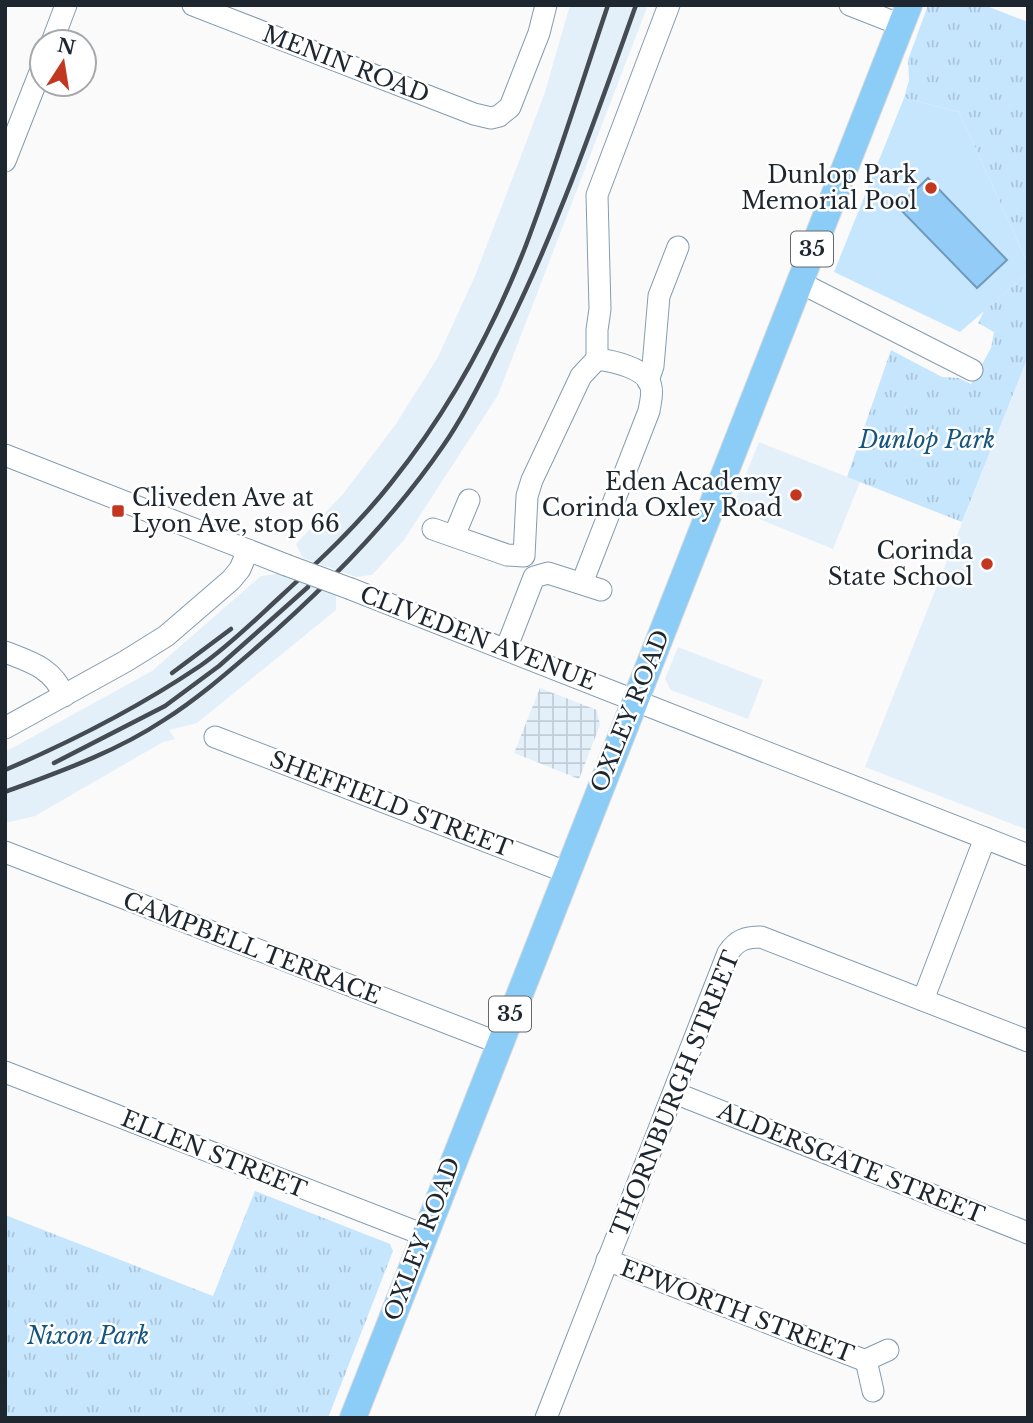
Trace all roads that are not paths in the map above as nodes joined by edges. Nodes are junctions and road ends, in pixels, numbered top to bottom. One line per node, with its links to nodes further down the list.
1 (66, 5): 7 (street)
2 (193, 5): 3 (street, MENIN ROAD)
3 (546, 5)
4 (669, 5): 12 (street)
5 (850, 5): 6 (street)
6 (905, 15): 11 (main road, OXLEY ROAD / 35)
7 (57, 28)
8 (29, 98): 9 (street)
9 (6, 156)
10 (678, 247): 14 (street)
11 (799, 282): 13 (street); 25 (main road, OXLEY ROAD / 35)
12 (597, 359): 14 (street); 20 (street)
13 (972, 370)
14 (648, 381): 21 (street)
15 (5, 454): 19 (street, CLIVEDEN AVENUE)
16 (469, 500): 18 (street)
17 (433, 530): 18 (street)
18 (454, 536): 20 (street)
19 (248, 550): 22 (street, CLIVEDEN AVENUE, bridge); 24 (street)
20 (524, 555): 21 (street)
21 (534, 578): 22 (street)
22 (506, 649): 25 (street, CLIVEDEN AVENUE)
23 (5, 652): 24 (street)
24 (64, 696): 26 (street)
25 (634, 699): 28 (street, CLIVEDEN AVENUE); 31 (main road, OXLEY ROAD / 35)
26 (5, 727)
27 (215, 737): 31 (street, SHEFFIELD STREET)
28 (985, 838): 30 (street, CLIVEDEN AVENUE); 32 (street)
29 (5, 852): 34 (street, CAMPBELL TERRACE)
30 (1028, 855)
31 (566, 872): 34 (main road, OXLEY ROAD / 35)
32 (923, 1000): 33 (street, THORNBURGH STREET); 36 (street, THORNBURGH STREET)
33 (1028, 1041)
34 (499, 1044): 38 (main road, OXLEY ROAD / 35)
35 (5, 1072): 38 (street, ELLEN STREET)
36 (675, 1093): 37 (street, ALDERSGATE STREET); 39 (street, THORNBURGH STREET)
37 (1028, 1233)
38 (424, 1235): 43 (main road, OXLEY ROAD / 35)
39 (607, 1260): 41 (street, EPWORTH STREET); 44 (street, THORNBURGH STREET)
40 (888, 1350): 41 (street, EPWORTH STREET)
41 (866, 1362): 42 (street, EPWORTH STREET)
42 (873, 1391)
43 (352, 1418)
44 (546, 1418)

